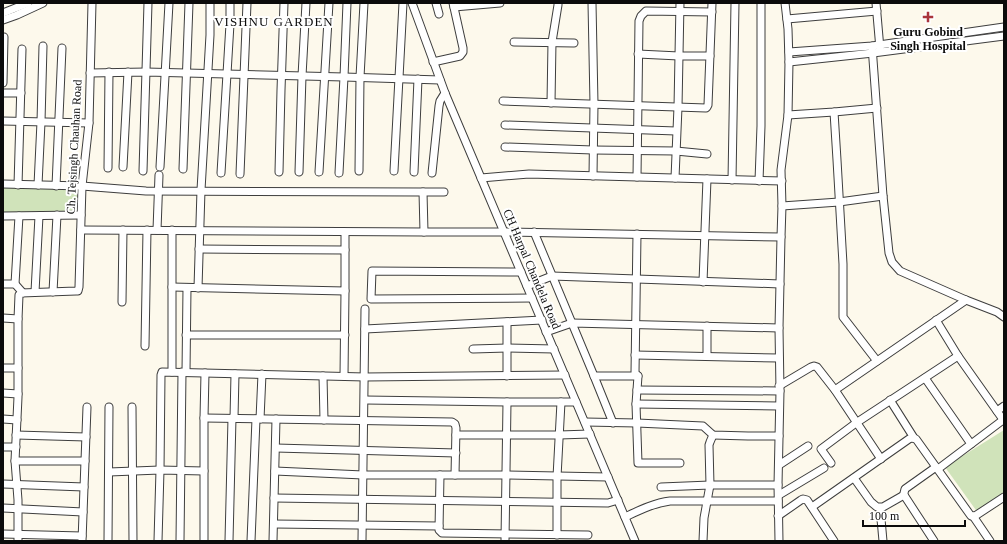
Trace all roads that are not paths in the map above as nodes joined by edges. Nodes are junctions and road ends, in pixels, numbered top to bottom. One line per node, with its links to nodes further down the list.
1 (28, 3): 27 (street)
2 (43, 3): 35 (street)
3 (92, 3): 53 (street, Ch. Tejsingh Chauhan Road)
4 (148, 3): 56 (street)
5 (170, 3): 57 (street)
6 (189, 3): 58 (street)
7 (210, 3): 59 (street)
8 (230, 3): 60 (street)
9 (248, 3): 61 (street)
10 (284, 3): 62 (street)
11 (306, 3): 63 (street)
12 (329, 3): 64 (street)
13 (347, 3): 65 (street)
14 (364, 3): 66 (street)
15 (403, 3): 67 (street)
16 (412, 3): 51 (street, CH Harpal Chandela Road)
17 (436, 3): 33 (street)
18 (500, 3): 28 (street)
19 (558, 3): 40 (street)
20 (592, 3): 76 (street)
21 (680, 3): 30 (street)
22 (712, 3): 31 (street)
23 (735, 3): 117 (street)
24 (761, 3): 118 (street)
25 (785, 3): 34 (street)
26 (876, 3): 29 (street)
27 (17, 5): 32 (street)
28 (453, 5): 51 (street)
29 (877, 11): 34 (street); 46 (street)
30 (679, 12): 31 (street); 48 (street); 49 (street)
31 (712, 12): 50 (street)
32 (3, 13)
33 (439, 14)
34 (787, 19): 47 (street)
35 (3, 20)
36 (1004, 27): 42 (street)
37 (1004, 36): 42 (street)
38 (4, 37): 70 (street)
39 (514, 42): 40 (street)
40 (552, 42): 41 (street); 75 (street)
41 (574, 43)
42 (916, 43): 46 (street)
43 (43, 46): 84 (street)
44 (22, 48): 72 (street)
45 (62, 48): 85 (street)
46 (876, 49): 47 (street); 52 (street); 79 (street)
47 (789, 52): 52 (street)
48 (638, 54): 49 (street); 77 (street)
49 (679, 56): 50 (street); 78 (street)
50 (710, 56): 78 (street)
51 (433, 62): 69 (street, CH Harpal Chandela Road)
52 (789, 62): 81 (street)
53 (90, 72): 54 (street); 86 (street, Ch. Tejsingh Chauhan Road)
54 (109, 72): 55 (street); 98 (street)
55 (128, 72): 56 (street); 96 (street)
56 (146, 72): 57 (street); 100 (street)
57 (165, 73): 58 (street); 97 (street)
58 (186, 73): 59 (street); 99 (street)
59 (207, 74): 60 (street); 126 (street)
60 (226, 74): 61 (street); 107 (street)
61 (244, 74): 62 (street); 110 (street)
62 (281, 75): 63 (street); 103 (street)
63 (302, 76): 64 (street); 104 (street)
64 (324, 76): 65 (street); 105 (street)
65 (344, 77): 66 (street); 108 (street)
66 (360, 77): 67 (street); 101 (street)
67 (398, 79): 68 (street); 102 (street)
68 (418, 79): 69 (street); 106 (street)
69 (440, 80): 73 (street, CH Harpal Chandela Road)
70 (3, 83)
71 (3, 93): 72 (street)
72 (21, 93): 83 (street)
73 (445, 93): 109 (street); 114 (street, CH Harpal Chandela Road)
74 (504, 101): 75 (street)
75 (551, 103): 76 (street)
76 (594, 104): 77 (street); 88 (street)
77 (637, 105): 78 (street); 89 (street)
78 (678, 107): 90 (street)
79 (877, 108): 80 (street); 129 (street)
80 (834, 112): 81 (street); 130 (street)
81 (788, 115): 119 (street)
82 (3, 121): 83 (street)
83 (20, 122): 84 (street); 121 (street)
84 (41, 122): 85 (street); 122 (street)
85 (59, 122): 86 (street); 123 (street)
86 (89, 122): 124 (street, Ch. Tejsingh Chauhan Road)
87 (505, 125): 88 (street)
88 (594, 128): 89 (street); 92 (street)
89 (638, 129): 90 (street); 93 (street)
90 (676, 131): 94 (street)
91 (506, 148): 92 (street)
92 (594, 150): 93 (street); 112 (street)
93 (637, 151): 94 (street); 113 (street)
94 (676, 151): 95 (street); 115 (street)
95 (707, 154)
96 (123, 167)
97 (160, 167)
98 (108, 168)
99 (183, 169)
100 (143, 171)
101 (360, 171)
102 (394, 171)
103 (279, 172)
104 (299, 172)
105 (319, 172)
106 (414, 172)
107 (221, 173)
108 (339, 173)
109 (432, 173)
110 (240, 174)
111 (159, 175): 125 (street)
112 (593, 176): 113 (street); 114 (street)
113 (637, 177): 115 (street)
114 (482, 178): 145 (street, CH Harpal Chandela Road)
115 (675, 178): 116 (street)
116 (707, 179): 117 (street); 148 (street)
117 (732, 180): 118 (street)
118 (759, 181): 119 (street)
119 (782, 181): 131 (street)
120 (3, 184): 121 (street)
121 (18, 185): 122 (street)
122 (38, 185): 123 (street)
123 (56, 186): 124 (street)
124 (82, 186): 125 (street); 136 (street, Ch. Tejsingh Chauhan Road)
125 (158, 190): 126 (street); 140 (street)
126 (201, 190): 127 (street); 142 (street)
127 (424, 192): 128 (street); 144 (street)
128 (444, 192)
129 (883, 196): 130 (street); 168 (street)
130 (840, 202): 131 (street); 193 (street)
131 (782, 206): 149 (street)
132 (57, 215): 135 (street); 136 (street); 165 (street)
133 (3, 216): 134 (street)
134 (19, 216): 135 (street); 157 (street)
135 (39, 216): 164 (street)
136 (81, 216): 137 (street, Ch. Tejsingh Chauhan Road)
137 (81, 230): 138 (street); 165 (street, Ch. Tejsingh Chauhan Road)
138 (123, 230): 139 (street); 169 (street)
139 (147, 230): 140 (street); 185 (street)
140 (157, 230): 141 (street)
141 (172, 230): 142 (street); 160 (street)
142 (200, 230): 143 (street); 150 (street)
143 (345, 232): 144 (street); 151 (street)
144 (424, 232): 145 (street)
145 (504, 232): 146 (street); 152 (street, CH Harpal Chandela Road)
146 (534, 232): 147 (street); 153 (street)
147 (637, 234): 148 (street); 154 (street)
148 (705, 236): 149 (street); 155 (street)
149 (781, 237): 158 (street)
150 (199, 249): 151 (street); 162 (street)
151 (345, 250): 163 (street)
152 (521, 272): 159 (street, CH Harpal Chandela Road); 167 (street)
153 (552, 276): 154 (street); 159 (street); 177 (street)
154 (636, 279): 155 (street); 178 (street)
155 (703, 282): 158 (street)
156 (3, 284): 157 (street)
157 (15, 284): 166 (street)
158 (780, 284): 180 (street)
159 (527, 286): 167 (street, CH Harpal Chandela Road)
160 (172, 288): 161 (street); 196 (street)
161 (187, 288): 162 (street); 183 (street)
162 (198, 288): 163 (street)
163 (345, 291): 184 (street)
164 (35, 292): 165 (street); 166 (street)
165 (53, 292)
166 (23, 293): 173 (street)
167 (532, 298): 174 (street, CH Harpal Chandela Road)
168 (966, 300): 171 (street); 175 (street)
169 (122, 302)
170 (365, 309): 181 (street)
171 (1004, 317)
172 (3, 318): 173 (street)
173 (18, 318): 195 (street)
174 (542, 320): 176 (street); 182 (street, CH Harpal Chandela Road)
175 (936, 320): 191 (street); 193 (street)
176 (507, 322): 181 (street); 186 (street)
177 (572, 323): 178 (street); 182 (street); 205 (street)
178 (636, 324): 179 (street); 189 (street)
179 (707, 326): 180 (street); 190 (street)
180 (779, 328): 192 (street)
181 (365, 329): 207 (street)
182 (546, 332): 188 (street, CH Harpal Chandela Road)
183 (186, 335): 184 (street); 197 (street)
184 (345, 335): 203 (street)
185 (145, 346)
186 (507, 348): 187 (street); 188 (street); 204 (street)
187 (473, 349)
188 (554, 349): 201 (street, CH Harpal Chandela Road)
189 (635, 355): 190 (street); 206 (street)
190 (707, 356): 192 (street)
191 (958, 356): 208 (street); 225 (street)
192 (779, 358): 209 (street)
193 (877, 361): 211 (street)
194 (3, 368): 195 (street)
195 (18, 368): 213 (street)
196 (172, 372): 197 (street); 263 (street)
197 (184, 372): 198 (street); 264 (street)
198 (205, 373): 199 (street); 226 (street)
199 (235, 374): 200 (street); 227 (street)
200 (262, 374): 202 (street); 229 (street)
201 (565, 375): 204 (street); 218 (street, CH Harpal Chandela Road)
202 (323, 376): 203 (street); 232 (street)
203 (344, 376): 207 (street)
204 (507, 376): 207 (street)
205 (594, 376): 206 (street); 236 (street)
206 (638, 376): 210 (street)
207 (365, 377): 214 (street)
208 (925, 378): 215 (street); 248 (street)
209 (780, 388): 210 (street); 211 (street); 220 (street)
210 (637, 390): 219 (street)
211 (835, 390): 238 (street)
212 (3, 393): 213 (street)
213 (18, 394): 231 (street)
214 (365, 400): 216 (street); 234 (street)
215 (890, 400): 238 (street); 247 (street)
216 (507, 402): 217 (street); 242 (street)
217 (561, 402): 218 (street); 243 (street)
218 (576, 402): 235 (street, CH Harpal Chandela Road)
219 (636, 404): 220 (street); 237 (street)
220 (780, 406): 245 (street)
221 (1004, 406): 225 (street)
222 (87, 407): 246 (street)
223 (109, 407): 267 (street)
224 (132, 407): 268 (street)
225 (997, 411): 233 (street)
226 (204, 418): 227 (street); 265 (street)
227 (233, 418): 229 (street); 315 (street)
228 (3, 419): 231 (street)
229 (258, 419): 230 (street); 316 (street)
230 (276, 419): 232 (street); 252 (street)
231 (17, 420): 240 (street)
232 (324, 420): 234 (street)
233 (1003, 420): 248 (street)
234 (364, 421): 241 (street); 253 (street)
235 (585, 422): 236 (street); 239 (street, CH Harpal Chandela Road)
236 (613, 423): 237 (street)
237 (637, 423): 244 (street); 258 (street)
238 (856, 423): 255 (street); 259 (street)
239 (590, 434): 243 (street); 274 (street, CH Harpal Chandela Road)
240 (16, 435): 246 (street); 251 (street)
241 (456, 435): 242 (street); 254 (street)
242 (507, 435): 243 (street); 272 (street)
243 (559, 435): 273 (street)
244 (713, 435): 245 (street); 280 (street)
245 (779, 436): 260 (street)
246 (86, 437): 257 (street)
247 (914, 438): 255 (street); 262 (street)
248 (971, 444): 262 (street)
249 (3, 446): 251 (street)
250 (808, 446): 260 (street)
251 (16, 447): 256 (street)
252 (276, 448): 253 (street); 266 (street)
253 (364, 451): 254 (street); 269 (street)
254 (456, 453): 271 (street)
255 (880, 458): 275 (street)
256 (15, 461): 257 (street); 277 (street)
257 (85, 461): 279 (street)
258 (680, 464)
259 (832, 464)
260 (779, 465): 278 (street)
261 (824, 468): 285 (street)
262 (937, 468): 282 (street); 298 (street)
263 (160, 470): 264 (street); 268 (street); 312 (street)
264 (181, 471): 265 (street); 313 (street)
265 (204, 471): 314 (street)
266 (275, 471): 269 (street); 284 (street)
267 (109, 472): 268 (street); 310 (street)
268 (132, 472): 311 (street)
269 (364, 475): 270 (street); 286 (street)
270 (440, 475): 271 (street); 288 (street)
271 (456, 475): 272 (street)
272 (506, 475): 273 (street); 289 (street)
273 (557, 476): 274 (street); 290 (street)
274 (608, 477): 287 (street, CH Harpal Chandela Road)
275 (854, 478): 293 (street); 294 (street)
276 (3, 484): 277 (street)
277 (16, 484): 279 (street); 295 (street)
278 (778, 485): 280 (street); 285 (street)
279 (84, 486): 296 (street)
280 (710, 486): 281 (street); 291 (street)
281 (662, 487)
282 (904, 495): 294 (street); 323 (street)
283 (1004, 497): 298 (street)
284 (274, 498): 286 (street); 300 (street)
285 (779, 498): 291 (street); 297 (street)
286 (363, 500): 288 (street); 301 (street)
287 (618, 500): 290 (street); 299 (street, CH Harpal Chandela Road)
288 (440, 501): 289 (street); 302 (street)
289 (506, 501): 290 (street); 308 (street)
290 (557, 502): 304 (street)
291 (708, 502): 299 (street); 320 (street)
292 (3, 508): 295 (street)
293 (812, 508): 297 (street); 321 (street)
294 (880, 508): 322 (street)
295 (18, 509): 296 (street); 306 (street)
296 (83, 512): 307 (street)
297 (778, 516): 309 (street)
298 (973, 516): 324 (street)
299 (625, 517): 319 (street, CH Harpal Chandela Road)
300 (274, 524): 301 (street); 317 (street)
301 (363, 526): 302 (street); 318 (street)
302 (439, 526): 308 (street)
303 (3, 534): 306 (street)
304 (558, 535): 305 (street); 308 (street)
305 (588, 535)
306 (18, 538): 307 (street)
307 (82, 538)
308 (505, 538)
309 (780, 539)
310 (108, 541)
311 (133, 541)
312 (158, 541)
313 (180, 541)
314 (204, 541)
315 (229, 541)
316 (251, 541)
317 (273, 541)
318 (362, 541)
319 (635, 541)
320 (702, 541)
321 (834, 541)
322 (883, 541)
323 (934, 541)
324 (990, 541)

